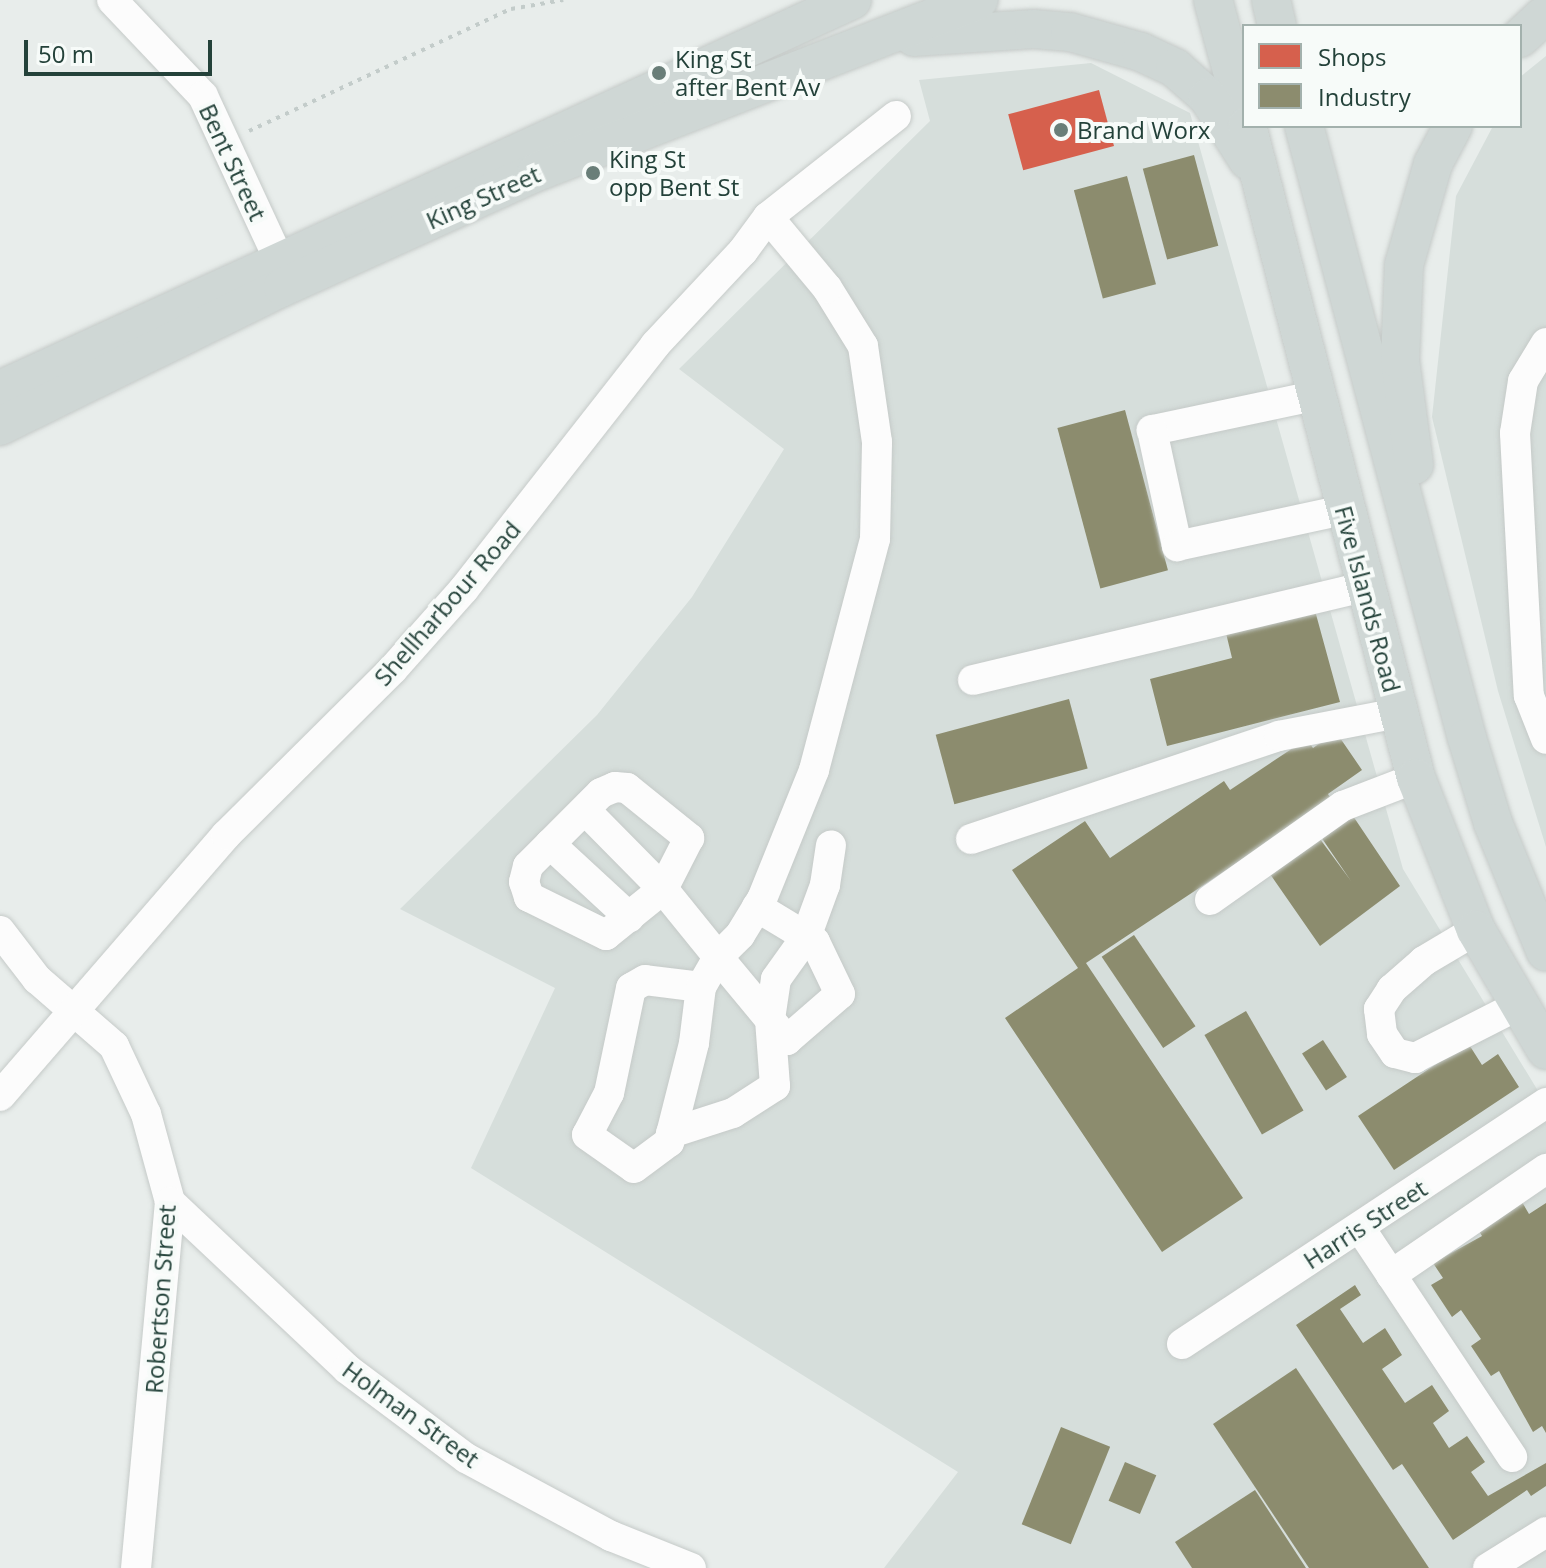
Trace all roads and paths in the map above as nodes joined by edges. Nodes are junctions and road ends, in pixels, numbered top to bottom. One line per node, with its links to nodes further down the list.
1 (112, 0): 16 (street, Bent Street)
2 (563, 0): 16 (path)
3 (852, 0): 19 (main road, King Street)
4 (979, 0): 10 (main road, King Street)
5 (1213, 0): 11 (main road)
6 (1271, 0): 8 (main road)
7 (1546, 14): 9 (main road)
8 (1277, 24)
9 (1522, 36)
10 (873, 40): 17 (main road); 23 (main road, King Street)
11 (1242, 109)
12 (896, 116): 18 (street, Shellharbour Road)
13 (1248, 128): 17 (main road, Five Islands Road)
14 (1305, 128): 26 (main road)
15 (1452, 128): 26 (main road)
16 (226, 142): 19 (street, Bent Street)
17 (1263, 187): 22 (main road, Five Islands Road)
18 (768, 217): 37 (street); 46 (street, Shellharbour Road)
19 (279, 260): 21 (main road, King Street)
20 (1546, 343): 29 (street)
21 (0, 390)
22 (1314, 396): 24 (main road, Five Islands Road); 24 (street)
23 (0, 426)
24 (1344, 510): 25 (main road, Five Islands Road)
25 (1364, 587): 27 (street); 28 (main road, Five Islands Road)
26 (1438, 627): 42 (main road)
27 (973, 680)
28 (1398, 713): 30 (main road, Five Islands Road); 32 (street)
29 (1546, 739)
30 (1416, 778): 36 (street); 39 (main road, Five Islands Road)
31 (585, 810): 33 (street); 35 (street); 35 (street)
32 (971, 839)
33 (550, 844): 38 (street); 38 (street)
34 (831, 845): 41 (street)
35 (663, 889): 38 (street); 43 (street)
36 (1210, 900)
37 (757, 907): 41 (street); 43 (street)
38 (629, 917)
39 (1476, 930): 45 (main road, Five Islands Road); 45 (street)
40 (0, 931): 46 (street, Robertson Street)
41 (806, 937): 47 (street); 47 (street)
42 (1546, 952)
43 (718, 957): 44 (street); 47 (street)
44 (701, 987): 51 (street); 51 (street)
45 (1517, 1006): 48 (main road, Five Islands Road)
46 (74, 1009): 49 (street, Shellharbour Road); 53 (street, Robertson Street)
47 (770, 1019): 51 (street)
48 (1546, 1050)
49 (0, 1096)
50 (1546, 1103): 54 (street, Harris Street)
51 (671, 1133)
52 (1546, 1169): 55 (street)
53 (170, 1202): 59 (street, Robertson Street); 60 (street, Holman Street)
54 (1360, 1228): 55 (street); 56 (street, Harris Street)
55 (1391, 1275): 57 (street)
56 (1182, 1344)
57 (1512, 1457)
58 (1546, 1532): 61 (street)
59 (136, 1568)
60 (691, 1568)
61 (1488, 1568)

